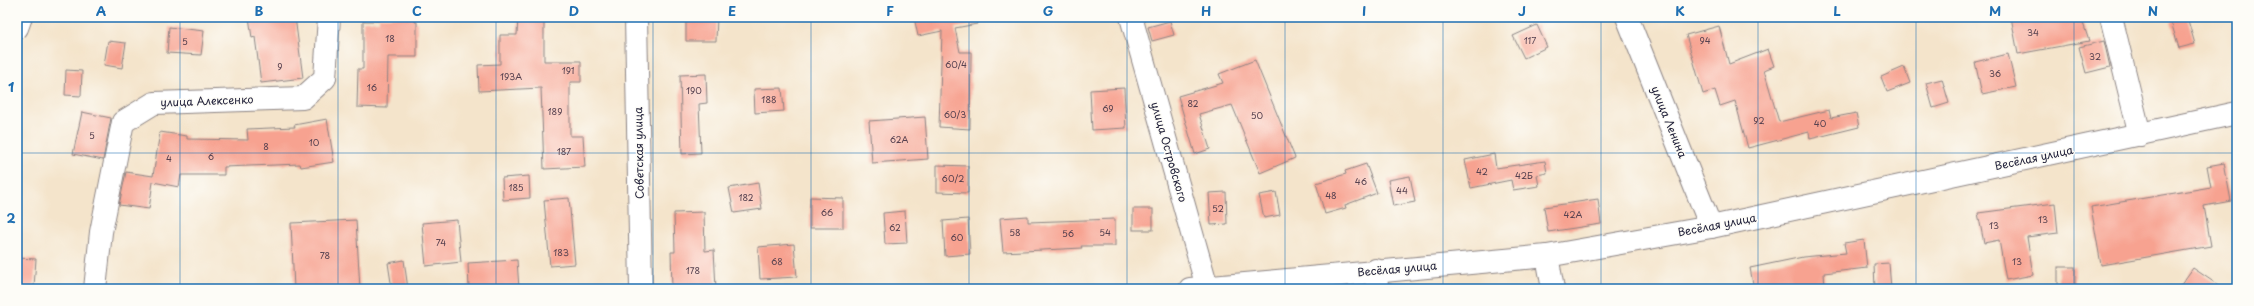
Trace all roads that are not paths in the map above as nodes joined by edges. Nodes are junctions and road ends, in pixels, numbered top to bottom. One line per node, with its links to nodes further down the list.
1 (21, 17): 7 (street)
2 (329, 17): 14 (street, улица Алексенко)
3 (636, 17): 15 (street, Советская улица)
4 (1131, 17): 13 (street, улица Островского)
5 (1627, 17): 10 (street, улица Ленина)
6 (2111, 17): 9 (street)
7 (17, 28)
8 (2237, 113): 9 (street, Весёлая улица)
9 (2140, 135): 10 (street, Весёлая улица)
10 (1711, 227): 11 (street, Весёлая улица)
11 (1547, 256): 12 (street, Весёлая улица); 16 (street)
12 (1376, 280): 13 (street, Весёлая улица)
13 (1198, 288)
14 (95, 289)
15 (641, 289)
16 (1553, 289)

